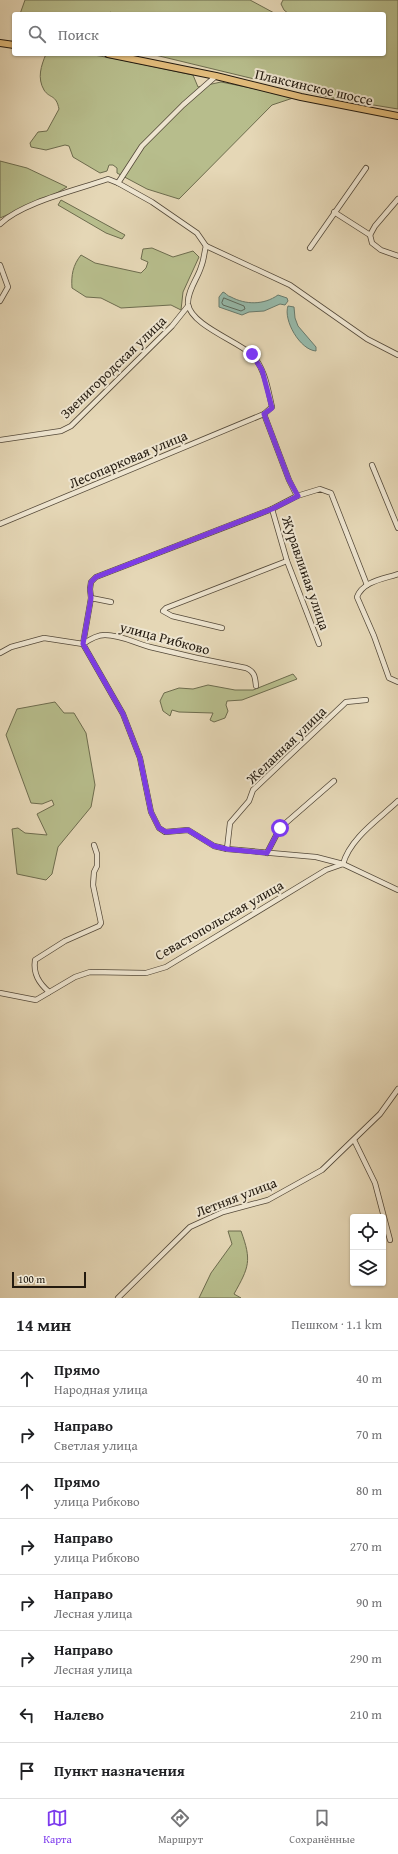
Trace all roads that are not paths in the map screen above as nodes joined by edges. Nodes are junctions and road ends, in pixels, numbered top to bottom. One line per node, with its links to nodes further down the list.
1 (0, 43): 2 (main road)
2 (12, 44)
3 (118, 56): 4 (main road, Плаксинское шоссе)
4 (216, 76): 5 (main road, Плаксинское шоссе); 7 (street)
5 (398, 116)
6 (366, 168): 9 (street)
7 (118, 183): 10 (street); 12 (street)
8 (398, 199): 11 (street)
9 (334, 212): 11 (street); 13 (street)
10 (0, 224)
11 (370, 235): 14 (street)
12 (206, 246): 17 (street); 18 (street)
13 (310, 248)
14 (398, 256)
15 (0, 265): 16 (street)
16 (0, 300)
17 (188, 306): 19 (street); 20 (street, Звенигородская улица)
18 (398, 355)
19 (264, 414): 22 (street); 24 (street, Лесопарковая улица)
20 (0, 440)
21 (372, 465): 25 (street)
22 (298, 496): 23 (street); 28 (street)
23 (272, 509): 26 (street, Журавлиная улица); 29 (street)
24 (0, 524)
25 (398, 528)
26 (287, 562): 31 (street); 33 (street, Журавлиная улица)
27 (398, 574): 28 (street)
28 (367, 585): 35 (street)
29 (91, 598): 30 (street); 32 (street)
30 (111, 602)
31 (222, 628)
32 (83, 644): 34 (street); 36 (street, улица Рибково); 41 (street)
33 (319, 644)
34 (0, 653)
35 (398, 682)
36 (256, 686)
37 (366, 700): 41 (street, Желанная улица)
38 (334, 782): 42 (street)
39 (398, 801): 43 (street)
40 (94, 845): 45 (street)
41 (227, 849): 42 (street)
42 (267, 853): 43 (street)
43 (343, 864): 44 (street); 45 (street, Севастопольская улица)
44 (398, 890)
45 (49, 992): 46 (street, Севастопольская улица)
46 (0, 993)
47 (398, 1088): 48 (street, Летняя улица)
48 (354, 1140): 49 (street); 50 (street, Летняя улица)
49 (390, 1240)
50 (118, 1298)

